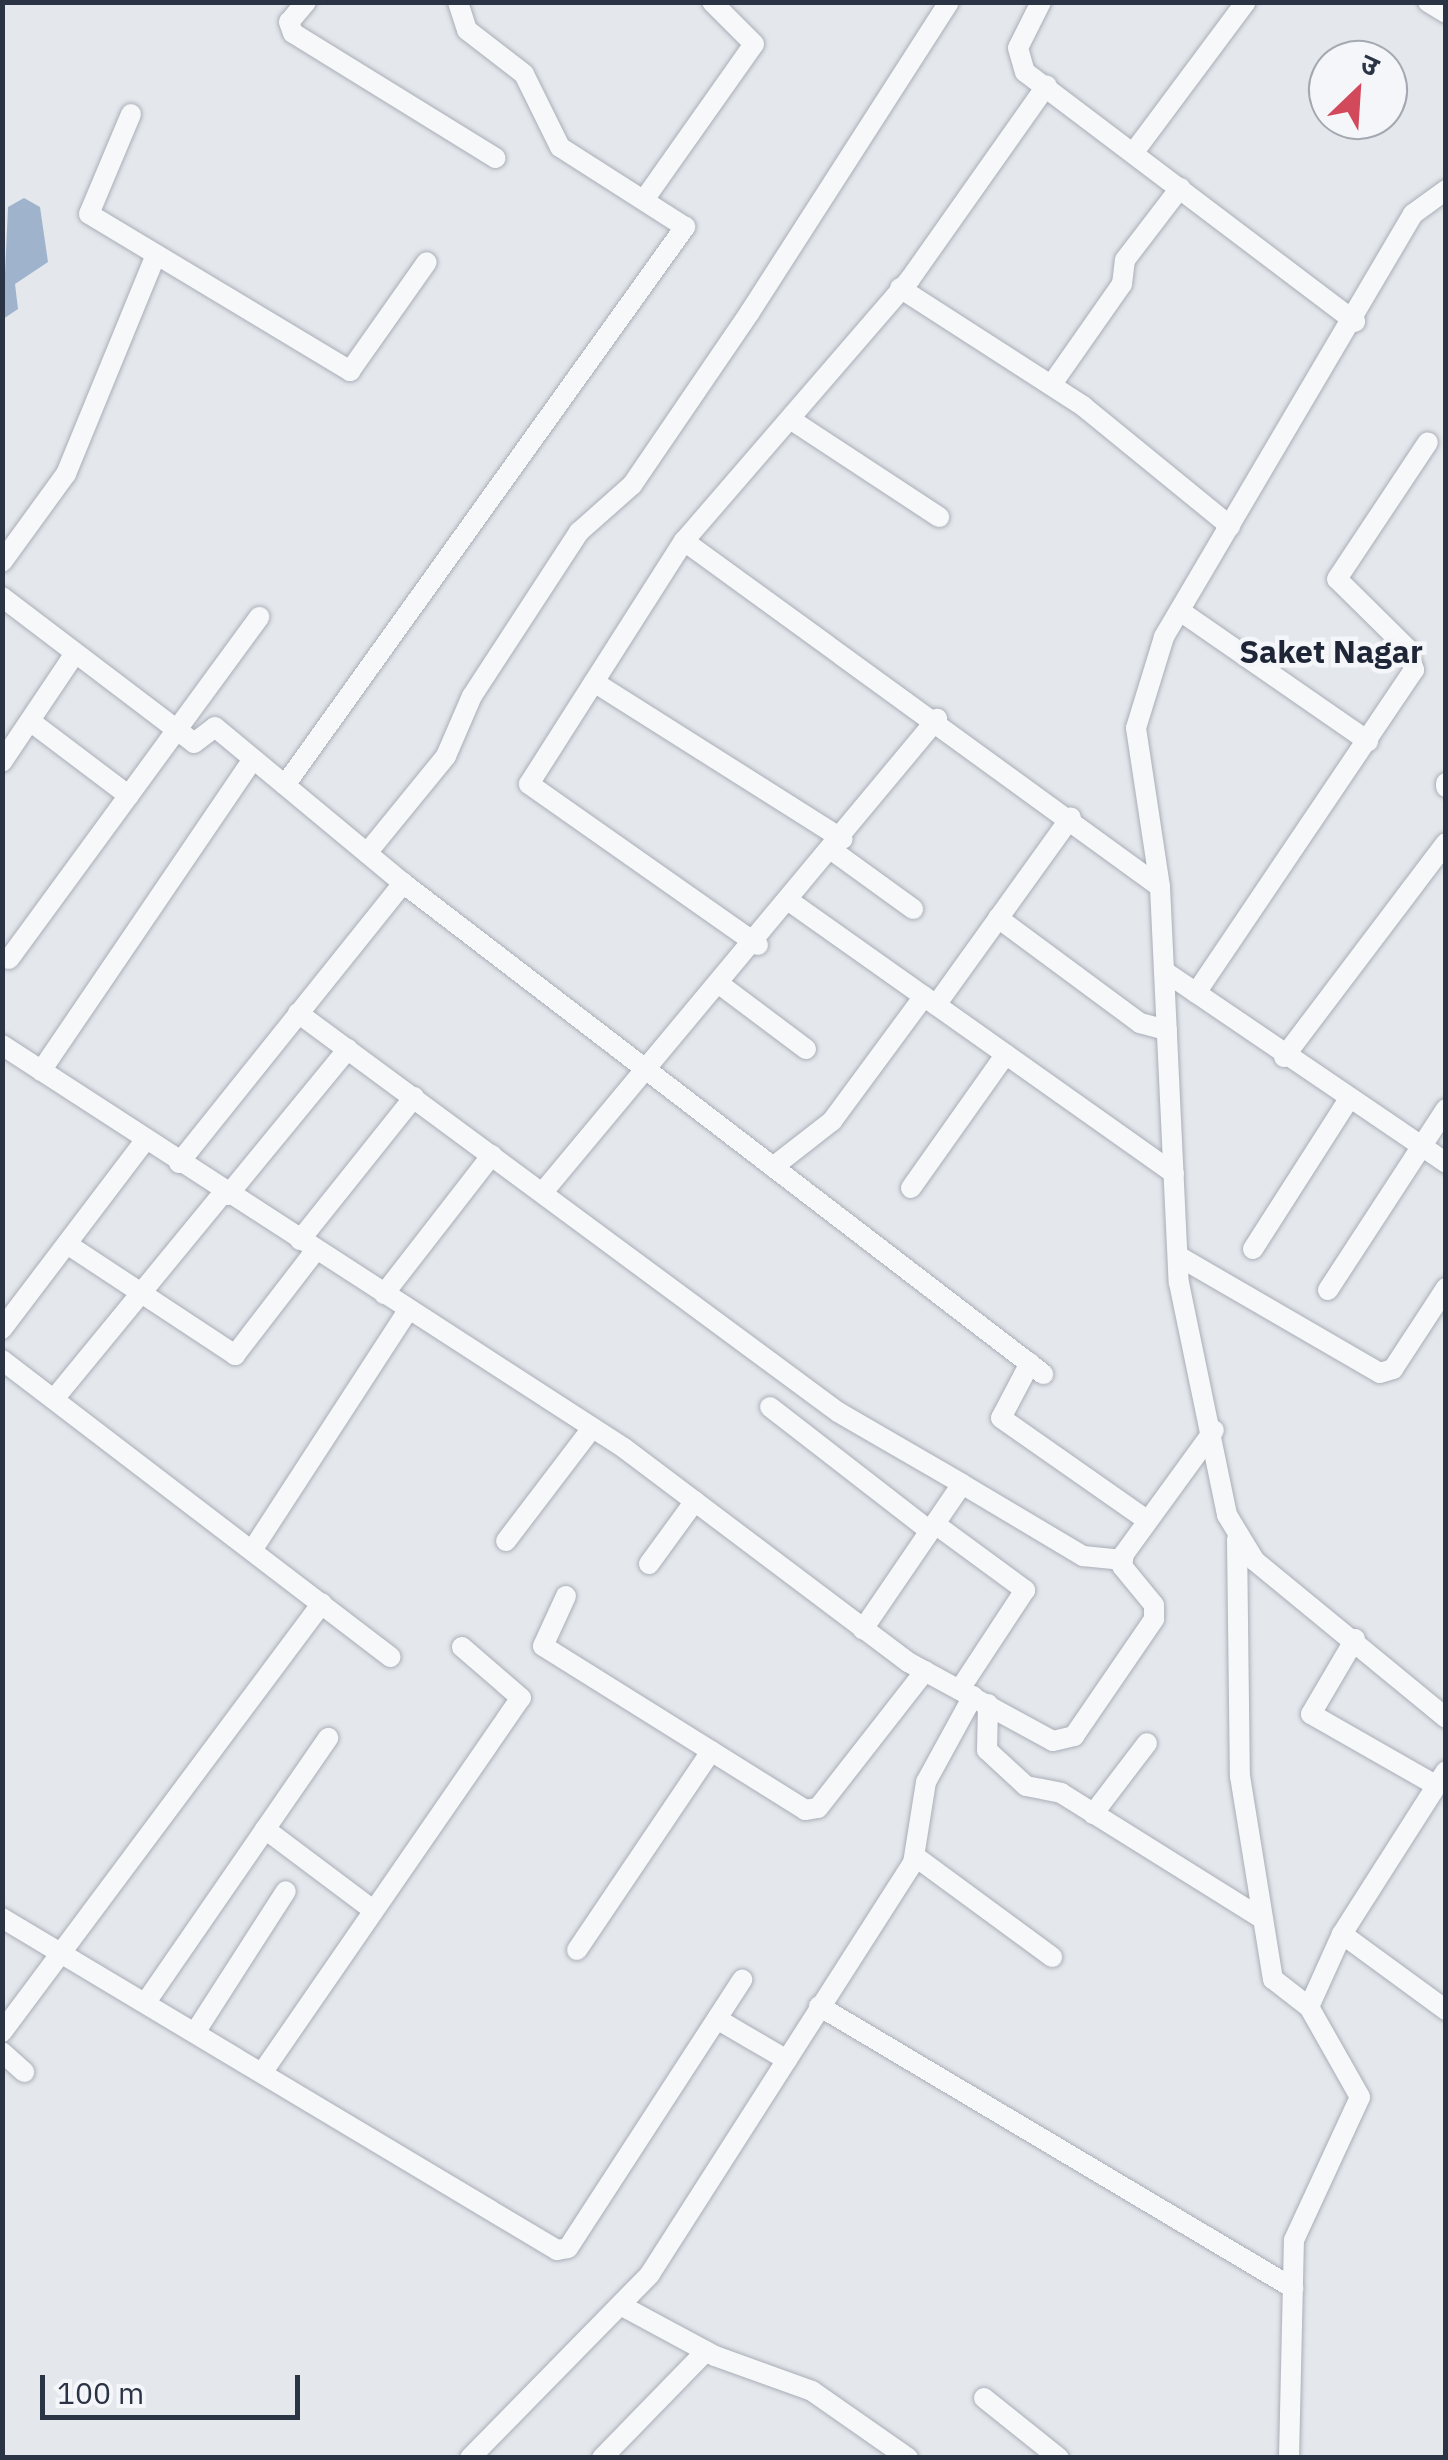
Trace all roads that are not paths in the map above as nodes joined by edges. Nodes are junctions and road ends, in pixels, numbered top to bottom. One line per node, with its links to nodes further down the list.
1 (306, 2): 12 (street)
2 (458, 2): 15 (street)
3 (712, 2): 15 (street)
4 (949, 2): 43 (street)
5 (1041, 2): 9 (street)
6 (1246, 2): 11 (street)
7 (1428, 2): 8 (street)
8 (1446, 13)
9 (1047, 86): 11 (street); 18 (street)
10 (132, 114): 16 (street)
11 (1134, 152): 13 (street)
12 (495, 158)
13 (1180, 188): 19 (street); 20 (street)
14 (1446, 190): 19 (street)
15 (646, 197): 38 (street)
16 (156, 256): 17 (street); 26 (street)
17 (427, 262)
18 (900, 288): 20 (street); 21 (street)
19 (1355, 322): 24 (street)
20 (1052, 384): 24 (street)
21 (794, 422): 23 (street); 25 (street)
22 (1428, 442): 35 (street)
23 (940, 517)
24 (1230, 526): 28 (street)
25 (684, 541): 31 (street); 32 (street)
26 (2, 562)
27 (2, 596): 30 (street)
28 (1180, 610): 35 (street); 45 (street)
29 (259, 618): 34 (street)
30 (74, 655): 33 (street); 34 (street)
31 (594, 682): 42 (street); 49 (street)
32 (937, 719): 40 (street); 42 (street)
33 (30, 721): 37 (street); 39 (street)
34 (177, 731): 36 (street); 39 (street)
35 (1368, 741): 53 (street)
36 (254, 759): 38 (street); 63 (street)
37 (2, 762)
38 (285, 785): 43 (street)
39 (129, 796): 50 (street)
40 (1071, 817): 45 (street); 48 (street)
41 (1446, 843): 61 (street)
42 (837, 845): 46 (street); 47 (street)
43 (367, 853): 44 (street)
44 (403, 883): 55 (street); 62 (street)
45 (1160, 886): 51 (street)
46 (792, 902): 49 (street); 54 (street)
47 (913, 909)
48 (998, 918): 54 (street); 56 (street)
49 (758, 945): 52 (street)
50 (9, 959)
51 (1164, 971): 53 (street); 56 (street)
52 (722, 986): 59 (street); 62 (street)
53 (1196, 994): 61 (street)
54 (930, 1000): 60 (street); 72 (street)
55 (298, 1014): 58 (street); 70 (street)
56 (1167, 1030): 73 (street)
57 (2, 1045): 63 (street)
58 (348, 1049): 64 (street); 76 (street)
59 (806, 1049)
60 (1006, 1054): 73 (street); 74 (street)
61 (1284, 1057): 65 (street)
62 (648, 1070): 72 (street); 75 (street)
63 (41, 1071): 67 (street)
64 (414, 1098): 69 (street); 77 (street)
65 (1347, 1102): 68 (street); 79 (street)
66 (1446, 1109): 68 (street)
67 (144, 1142): 70 (street); 78 (street)
68 (1420, 1150): 71 (street); 82 (street)
69 (492, 1155): 75 (street); 83 (street)
70 (179, 1163): 76 (street)
71 (1446, 1163)
72 (773, 1167): 94 (street)
73 (1174, 1172): 80 (street)
74 (911, 1188)
75 (543, 1192): 92 (street)
76 (226, 1193): 77 (street); 84 (street)
77 (308, 1245): 83 (street); 84 (street)
78 (70, 1246): 84 (street); 86 (street)
79 (1254, 1248)
80 (1178, 1256): 81 (street); 91 (street)
81 (1446, 1288)
82 (1328, 1290)
83 (384, 1294): 85 (street)
84 (142, 1295): 88 (street)
85 (408, 1310): 90 (street); 98 (street)
86 (2, 1330)
87 (2, 1360): 88 (street)
88 (54, 1398): 98 (street)
89 (770, 1408): 95 (street)
90 (592, 1428): 93 (street); 97 (street)
91 (1214, 1430): 94 (street); 96 (street)
92 (962, 1484): 95 (street); 99 (street)
93 (695, 1501): 100 (street); 103 (street)
94 (1148, 1521): 99 (street)
95 (932, 1528): 103 (street); 108 (street)
96 (1237, 1539): 104 (street); 120 (street)
97 (506, 1541)
98 (253, 1549): 102 (street)
99 (1123, 1560): 108 (street)
100 (650, 1564)
101 (566, 1596): 112 (street)
102 (322, 1603): 106 (street); 123 (street)
103 (863, 1628): 107 (street)
104 (1355, 1639): 109 (street); 113 (street)
105 (462, 1647): 118 (street)
106 (392, 1657)
107 (925, 1671): 108 (street); 112 (street)
108 (974, 1696): 114 (street); 116 (street)
109 (1446, 1718)
110 (328, 1738): 115 (street)
111 (1147, 1743): 114 (street)
112 (711, 1751): 122 (street)
113 (1441, 1778): 121 (street)
114 (1093, 1814): 120 (street)
115 (265, 1830): 118 (street); 126 (street)
116 (916, 1857): 124 (street); 127 (street)
117 (286, 1891): 131 (street)
118 (373, 1910): 135 (street)
119 (2, 1918): 123 (street)
120 (1263, 1919): 128 (street)
121 (1342, 1934): 128 (street); 129 (street)
122 (578, 1950)
123 (63, 1953): 126 (street); 132 (street)
124 (1052, 1957)
125 (742, 1980): 130 (street)
126 (146, 2002): 131 (street)
127 (819, 2006): 134 (street); 137 (street)
128 (1309, 2008): 137 (street)
129 (1446, 2010)
130 (717, 2019): 134 (street); 135 (street)
131 (196, 2031): 135 (street)
132 (2, 2032)
133 (2, 2052): 136 (street)
134 (787, 2060): 138 (street)
135 (264, 2070)
136 (24, 2072)
137 (1293, 2288): 145 (street)
138 (624, 2308): 139 (street); 141 (street)
139 (706, 2351): 142 (street); 143 (street)
140 (984, 2398): 144 (street)
141 (470, 2458)
142 (602, 2458)
143 (908, 2458)
144 (1059, 2458)
145 (1289, 2458)

